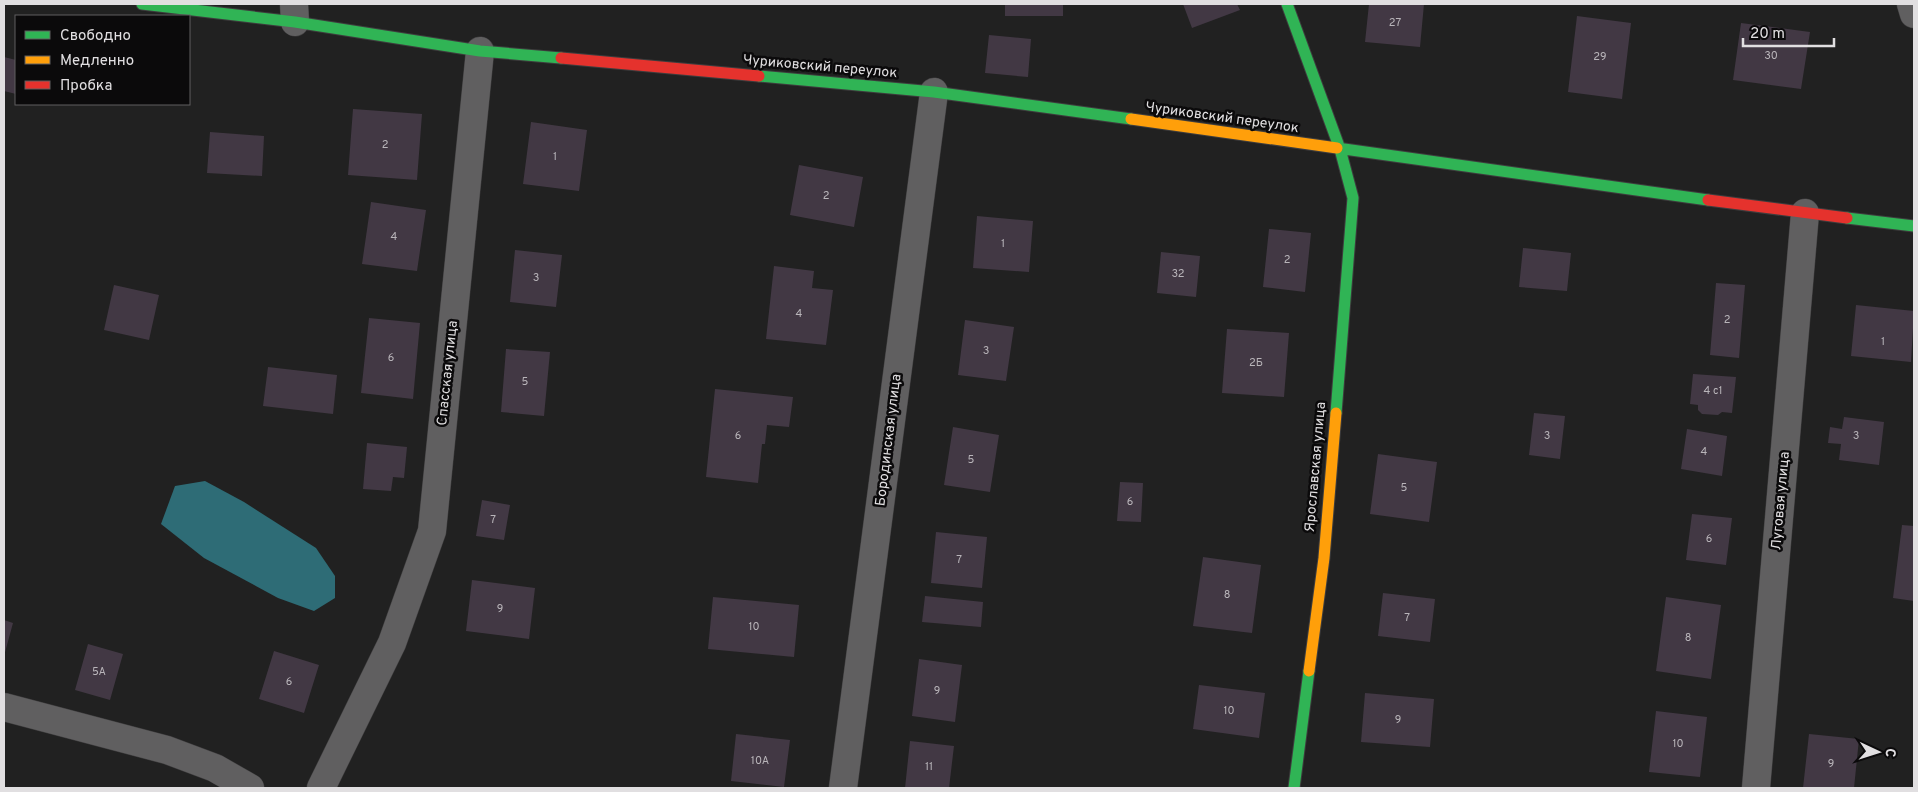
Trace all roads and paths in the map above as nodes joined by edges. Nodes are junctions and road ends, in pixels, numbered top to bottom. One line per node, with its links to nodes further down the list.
1 (142, 4): 4 (street, Чуриковский переулок)
2 (1287, 4): 8 (street, Ярославская улица)
3 (1911, 4): 5 (street)
4 (295, 13): 6 (street, Чуриковский переулок)
5 (1914, 14)
6 (480, 52): 7 (street, Чуриковский переулок); 13 (street, Спасская улица)
7 (934, 92): 8 (street, Чуриковский переулок); 14 (street, Бородинская улица)
8 (1340, 149): 9 (street, Чуриковский переулок); 15 (street, Ярославская улица)
9 (1805, 213): 10 (street, Чуриковский переулок); 16 (street, Луговая улица)
10 (1914, 226)
11 (4, 707): 12 (street)
12 (250, 788)
13 (321, 788)
14 (843, 788)
15 (1294, 788)
16 (1756, 788)

